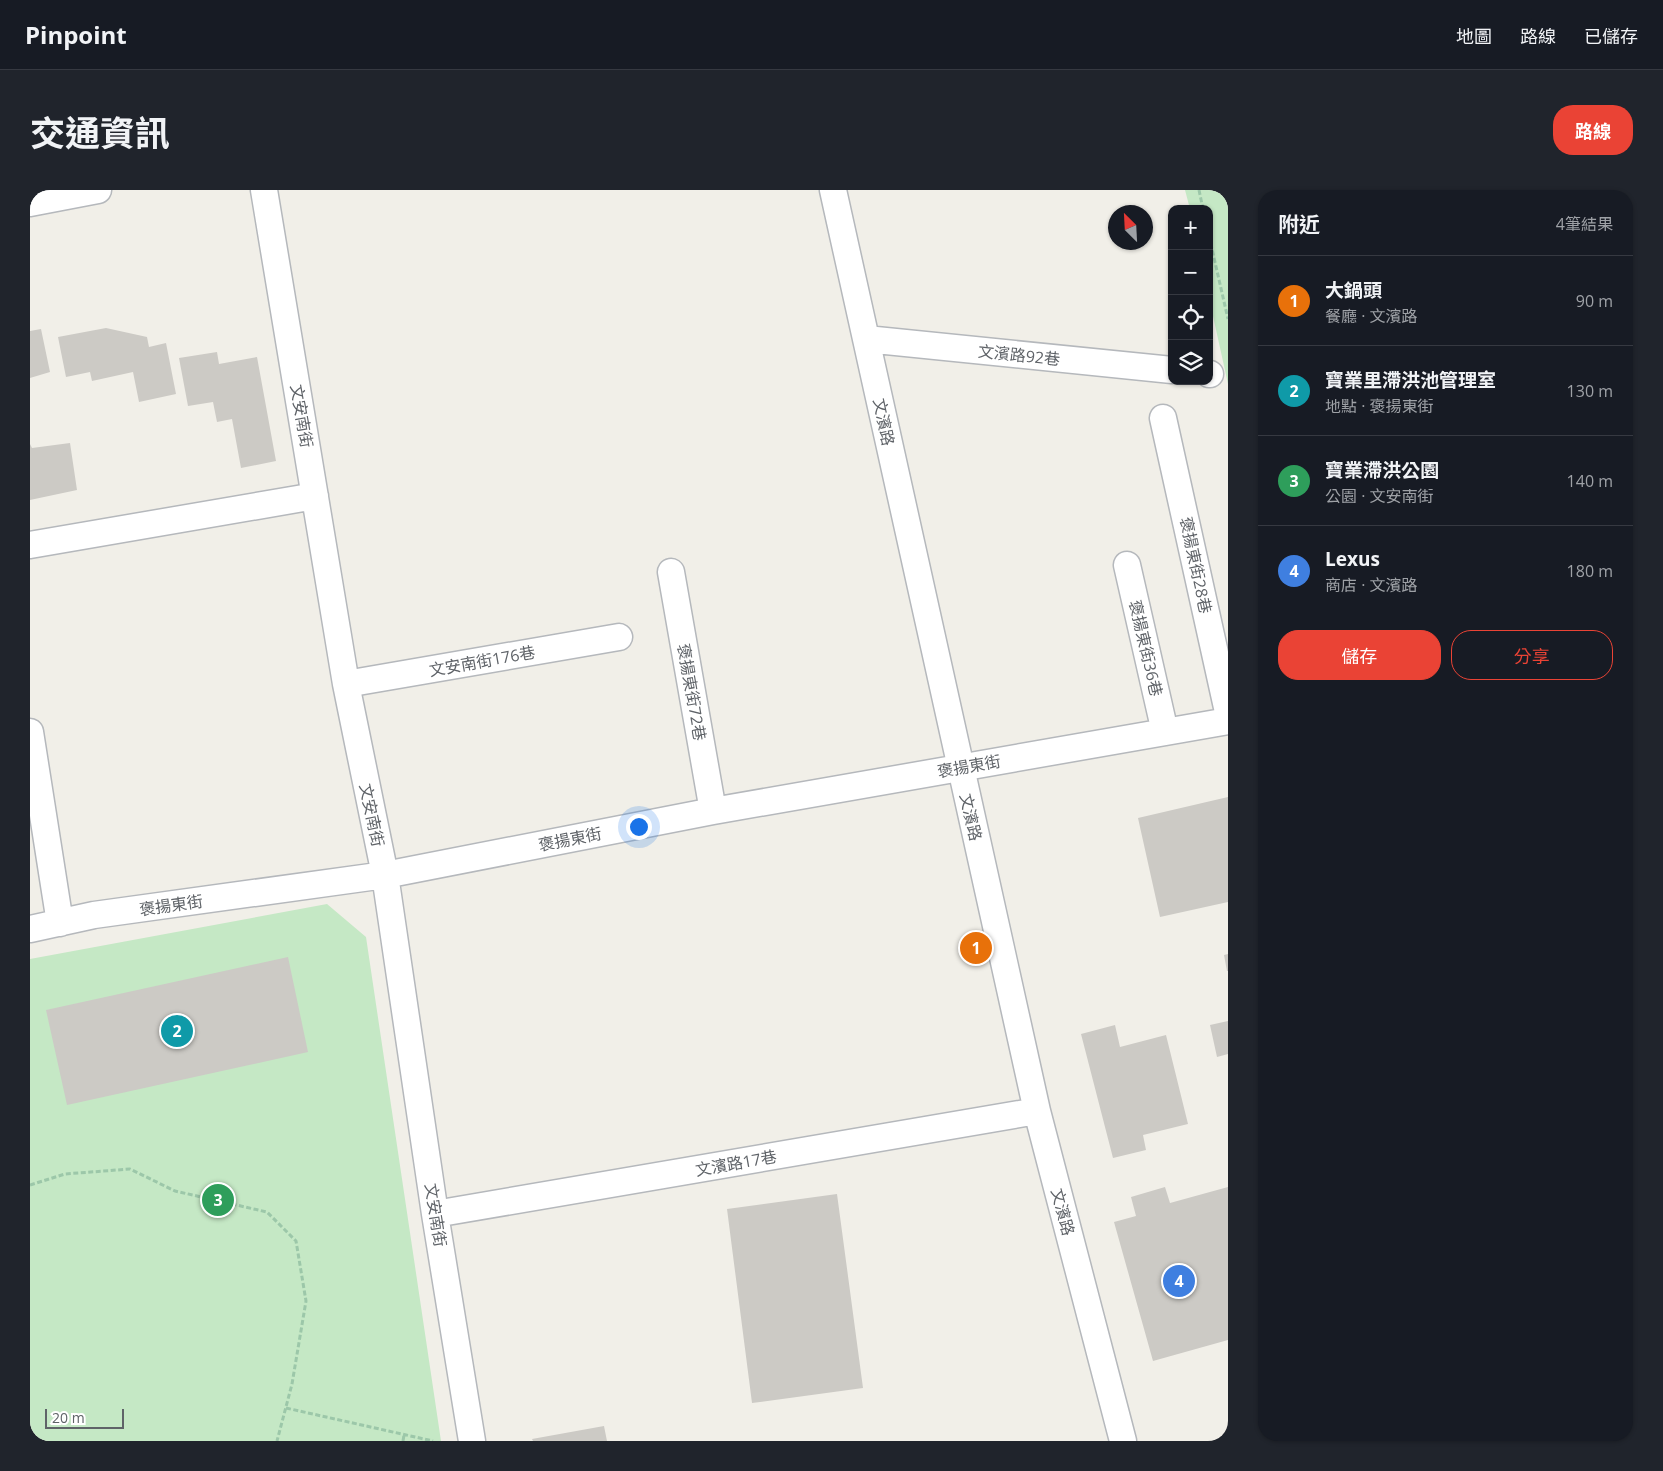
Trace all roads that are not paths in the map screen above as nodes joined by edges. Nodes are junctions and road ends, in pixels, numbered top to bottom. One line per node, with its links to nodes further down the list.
1 (98, 190): 4 (street)
2 (264, 190): 8 (street, 文安南街)
3 (833, 190): 5 (street, 文濱路)
4 (30, 203)
5 (866, 339): 6 (street, 文濱路92巷); 18 (street, 文濱路)
6 (1168, 370)
7 (1163, 418): 14 (street, 褒揚東街28巷)
8 (315, 496): 9 (street); 13 (street, 文安南街)
9 (30, 546)
10 (1127, 565): 17 (street, 褒揚東街36巷)
11 (671, 572): 19 (street, 褒揚東街72巷)
12 (619, 637): 13 (street, 文安南街176巷)
13 (346, 684): 20 (street, 文安南街)
14 (1228, 712)
15 (1228, 721): 17 (street, 褒揚東街)
16 (30, 732): 21 (street)
17 (1166, 732): 18 (street, 褒揚東街)
18 (960, 767): 19 (street, 褒揚東街); 23 (street, 文濱路)
19 (713, 811): 20 (street, 褒揚東街)
20 (384, 875): 21 (street, 褒揚東街); 24 (street, 文安南街)
21 (60, 923): 22 (street, 褒揚東街)
22 (30, 929)
23 (1036, 1111): 24 (street, 文濱路17巷); 26 (street, 文濱路)
24 (435, 1214): 25 (street, 文安南街)
25 (472, 1441)
26 (1123, 1441)

